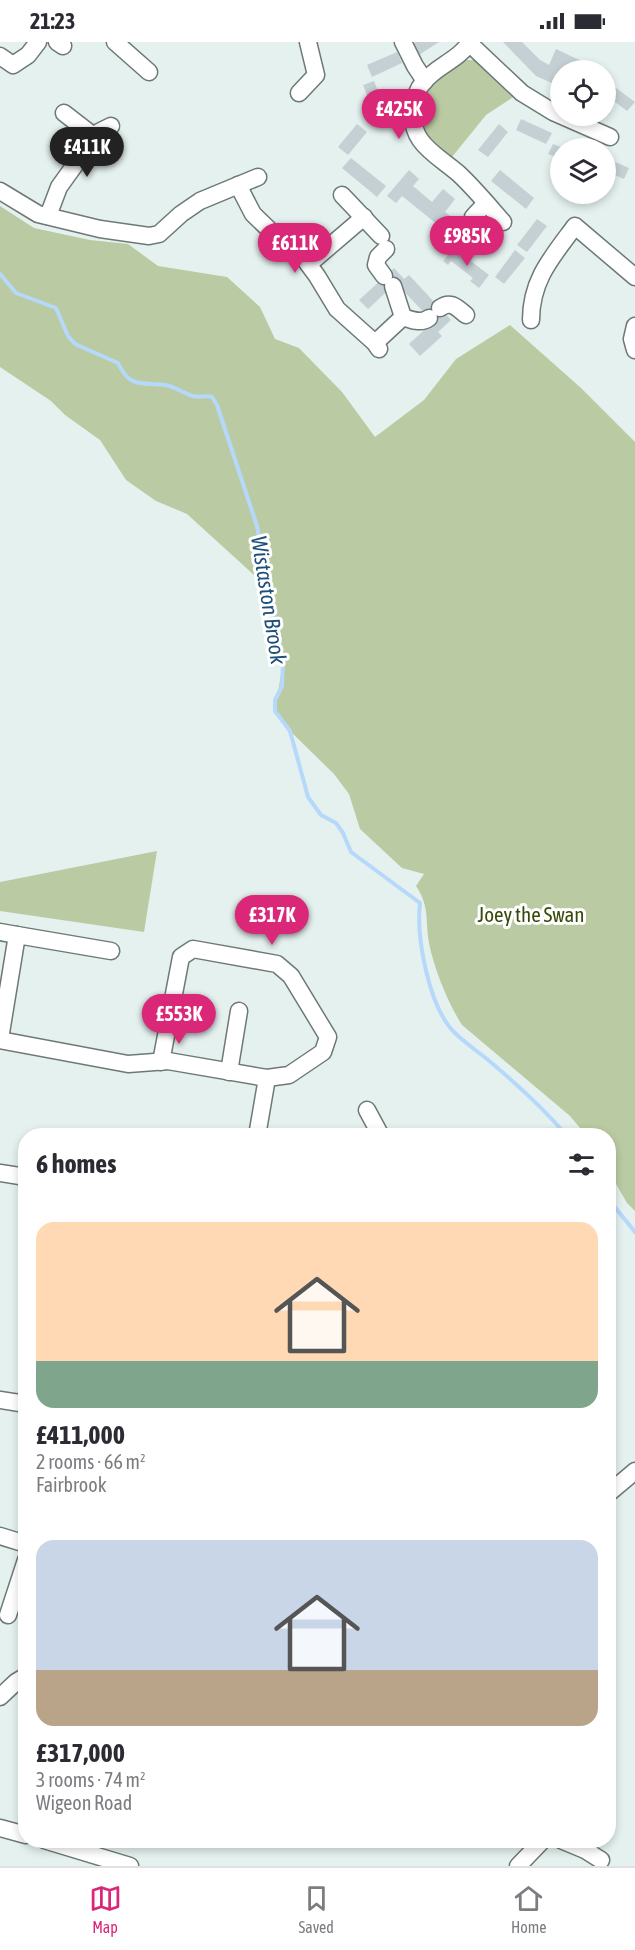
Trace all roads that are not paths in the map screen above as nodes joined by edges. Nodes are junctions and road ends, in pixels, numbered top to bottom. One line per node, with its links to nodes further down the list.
1 (38, 42): 6 (street)
2 (116, 42): 7 (street)
3 (403, 42): 8 (street)
4 (312, 43): 9 (street)
5 (470, 43): 8 (street); 13 (street)
6 (3, 59)
7 (149, 72)
8 (425, 81): 18 (street)
9 (298, 93)
10 (64, 114): 12 (street)
11 (111, 126): 12 (street)
12 (95, 137): 19 (street)
13 (610, 137)
14 (258, 177): 15 (street)
15 (238, 185): 19 (street); 23 (street)
16 (0, 191): 19 (street)
17 (342, 195): 21 (street)
18 (486, 202): 20 (street); 22 (street)
19 (48, 216)
20 (473, 216)
21 (364, 217): 23 (street); 26 (street)
22 (503, 222)
23 (309, 264): 26 (street)
24 (635, 277): 27 (street)
25 (466, 315): 26 (street)
26 (403, 317)
27 (531, 320)
28 (635, 326): 29 (street)
29 (635, 350)
30 (0, 932): 31 (street)
31 (17, 935): 32 (street); 34 (street)
32 (111, 951)
33 (239, 1011): 36 (street)
34 (0, 1040): 35 (street)
35 (161, 1062): 36 (street); 37 (street)
36 (229, 1072): 37 (street)
37 (267, 1078): 39 (street)
38 (367, 1110): 40 (street)
39 (258, 1128)
40 (377, 1128)
41 (0, 1173): 42 (street)
42 (18, 1176)
43 (0, 1400): 44 (street)
44 (18, 1403)
45 (635, 1471): 46 (street)
46 (616, 1486)
47 (0, 1536): 48 (street)
48 (18, 1542)
49 (18, 1584): 50 (street)
50 (8, 1615)
51 (18, 1681): 52 (street)
52 (0, 1697)
53 (0, 1828): 54 (street)
54 (18, 1833)
55 (62, 1848): 59 (street)
56 (535, 1848): 62 (street)
57 (580, 1848): 60 (street)
58 (599, 1848): 60 (street)
59 (90, 1860): 61 (street)
60 (602, 1863)
61 (130, 1866)
62 (518, 1866)

